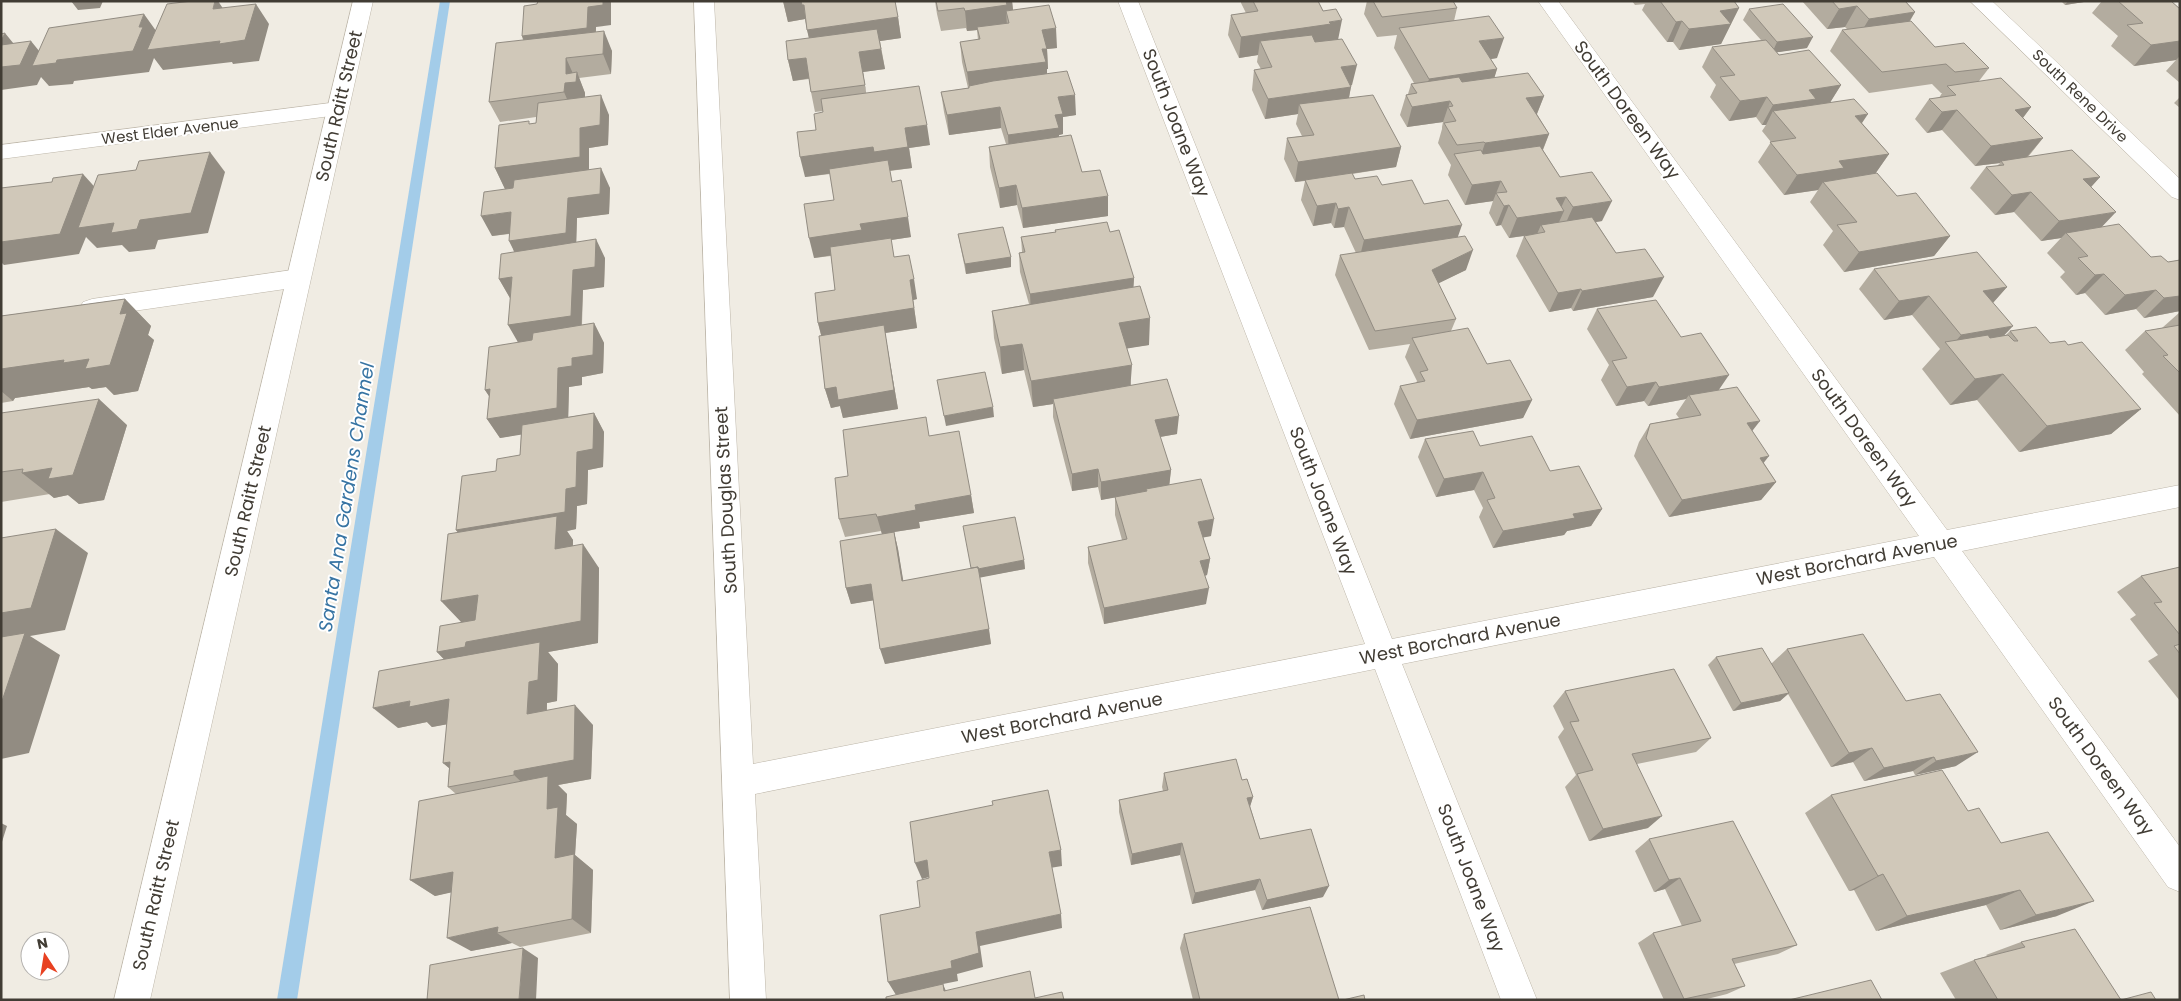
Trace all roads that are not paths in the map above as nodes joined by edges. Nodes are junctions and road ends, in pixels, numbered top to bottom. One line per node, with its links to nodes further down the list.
1 (363, 1): 6 (street, South Raitt Street)
2 (704, 1): 14 (street, South Douglas Street)
3 (1128, 1): 13 (street, South Joane Way)
4 (1548, 1): 12 (street, South Doreen Way)
5 (1980, 1): 8 (street, South Rene Drive)
6 (338, 109): 7 (street, West Elder Avenue); 9 (street, South Raitt Street)
7 (1, 152)
8 (2180, 192)
9 (300, 278): 10 (street); 16 (street, South Raitt Street)
10 (69, 312)
11 (2180, 496): 12 (street, West Borchard Avenue)
12 (1940, 544): 13 (street, West Borchard Avenue); 15 (street, South Doreen Way)
13 (1383, 654): 14 (street, West Borchard Avenue); 18 (street, South Joane Way)
14 (739, 782): 17 (street, South Douglas Street)
15 (2180, 875)
16 (132, 1000)
17 (748, 1000)
18 (1519, 1000)

